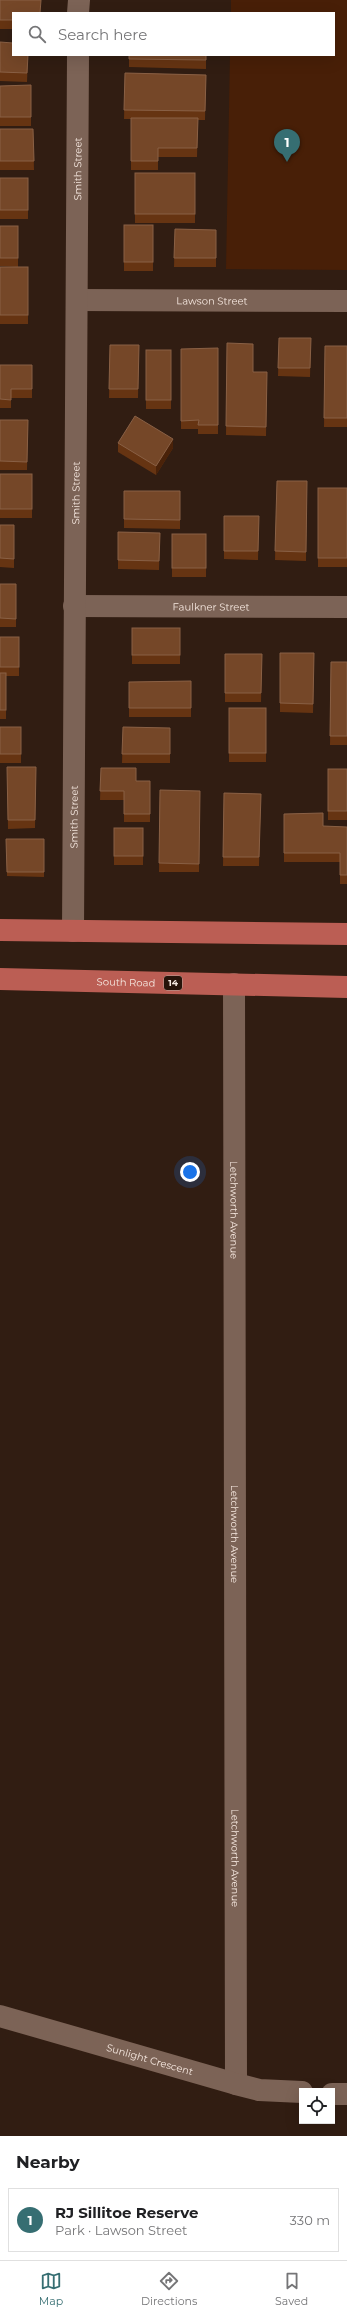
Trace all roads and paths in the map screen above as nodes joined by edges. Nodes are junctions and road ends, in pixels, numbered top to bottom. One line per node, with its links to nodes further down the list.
1 (79, 0): 2 (street)
2 (78, 12)
3 (78, 56): 4 (street, Smith Street)
4 (77, 300): 5 (street, Lawson Street); 6 (street, Smith Street)
5 (347, 301)
6 (74, 606): 7 (street, Faulkner Street); 9 (street, Smith Street)
7 (347, 607)
8 (0, 930): 9 (main road)
9 (73, 931): 10 (main road)
10 (347, 934)
11 (0, 979): 12 (main road, South Road / 14)
12 (234, 984): 13 (main road, South Road / 14); 15 (street, Letchworth Avenue)
13 (347, 987)
14 (0, 2016): 15 (street, Sunlight Crescent)
15 (236, 2084): 16 (street, Sunlight Crescent)
16 (299, 2092)
17 (335, 2094): 18 (street)
18 (347, 2094)

